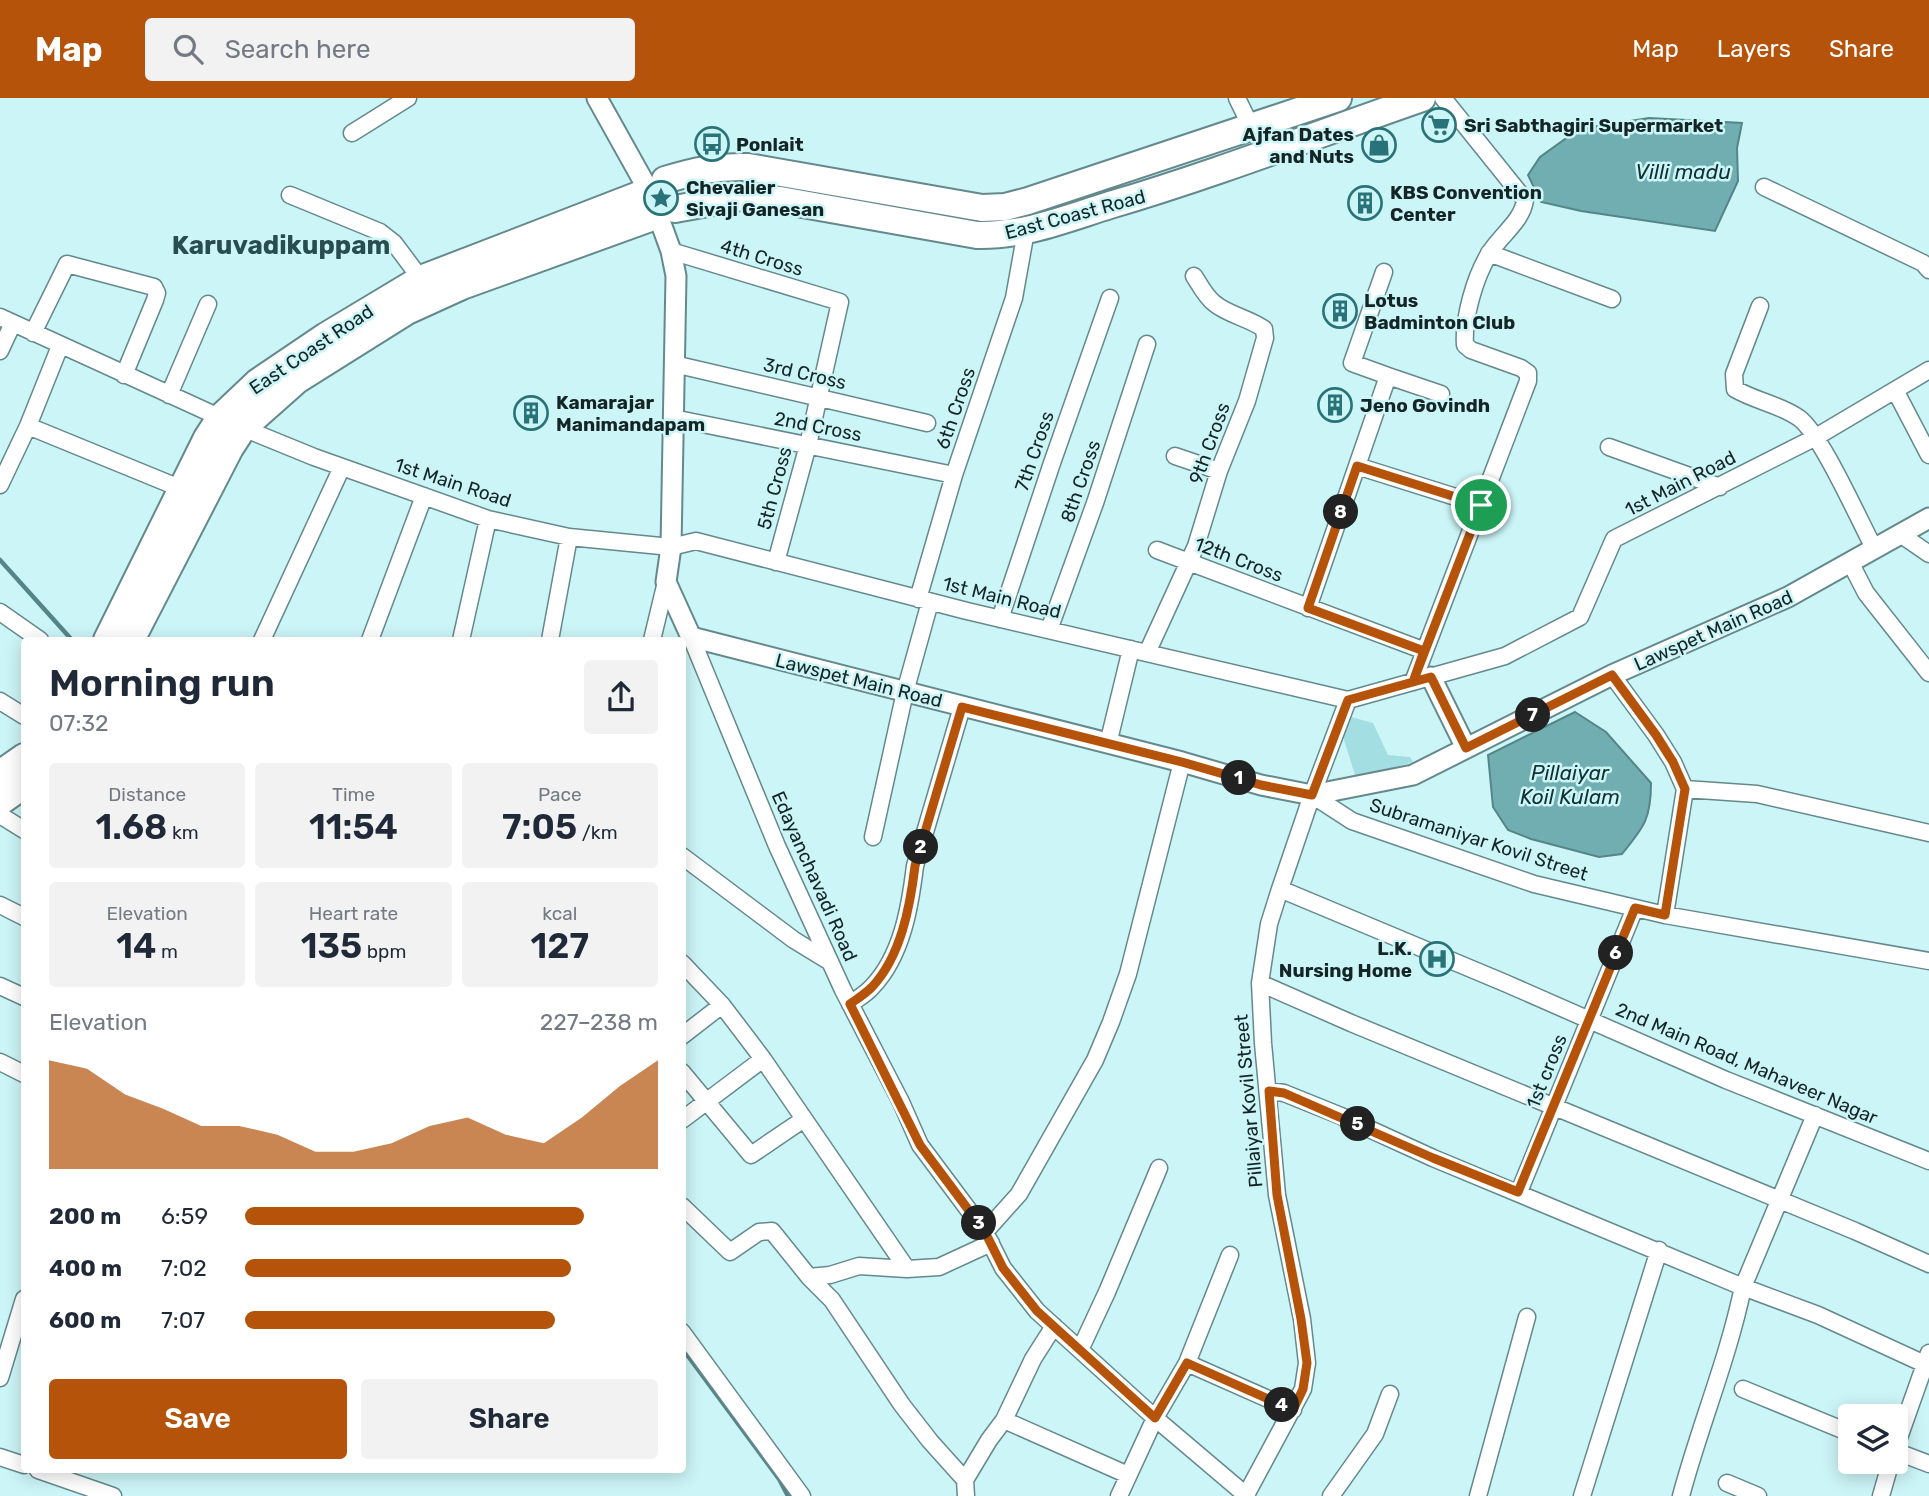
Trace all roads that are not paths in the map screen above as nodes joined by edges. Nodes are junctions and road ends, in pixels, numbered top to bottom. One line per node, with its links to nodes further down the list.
1 (408, 98): 8 (street)
2 (597, 98): 9 (street)
3 (1237, 98): 7 (street)
4 (1338, 98): 7 (highway, East Coast Road)
5 (1422, 98): 13 (highway, East Coast Road)
6 (1443, 98): 15 (street)
7 (1251, 127): 9 (highway, East Coast Road)
8 (352, 133)
9 (650, 186): 12 (highway); 12 (highway); 19 (highway, East Coast Road)
10 (1764, 187): 16 (street)
11 (290, 194): 19 (street)
12 (662, 215): 13 (highway, East Coast Road); 14 (street); 39 (highway, East Coast Road)
13 (1026, 230): 51 (street, 6th Cross)
14 (671, 251): 22 (street, 4th Cross); 30 (street)
15 (1489, 253): 21 (street); 55 (street)
16 (1929, 270)
17 (1384, 272): 33 (street)
18 (1194, 276): 49 (street, 9th Cross)
19 (421, 279): 39 (highway, East Coast Road)
20 (1110, 299): 71 (street, 7th Cross)
21 (1612, 299)
22 (840, 302): 37 (street, 5th Cross)
23 (208, 304): 36 (street)
24 (1760, 306): 42 (street)
25 (7, 320): 26 (street, 1st Main Road); 29 (street)
26 (33, 333): 28 (street, 1st Main Road); 32 (street)
27 (1147, 344): 72 (street, 8th Cross)
28 (60, 346): 32 (street, 1st Main Road); 41 (street)
29 (0, 351)
30 (674, 364): 37 (street, 3rd Cross); 38 (street)
31 (1929, 370): 34 (street, 1st Main Road)
32 (124, 375): 36 (street, 1st Main Road)
33 (1388, 376): 35 (street); 47 (street)
34 (1895, 390): 42 (street, 1st Main Road); 45 (street)
35 (1441, 394)
36 (169, 395): 39 (street, 1st Main Road)
37 (818, 397): 40 (street, 3rd Cross); 43 (street, 5th Cross)
38 (673, 418): 43 (street, 2nd Cross); 60 (street)
39 (232, 423): 48 (street, 1st Main Road); 53 (highway, East Coast Road); 75 (highway, East Coast Road)
40 (927, 423)
41 (28, 426): 50 (street); 53 (street)
42 (1816, 437): 52 (street, 1st Main Road); 61 (street)
43 (808, 445): 51 (street, 2nd Cross); 64 (street, 5th Cross)
44 (1609, 447): 52 (street)
45 (1929, 455)
46 (1175, 457): 49 (street)
47 (1357, 466): 55 (street); 69 (street)
48 (342, 467): 54 (street, 1st Main Road); 76 (street)
49 (1219, 471): 65 (street, 9th Cross)
50 (2, 474)
51 (954, 475): 68 (street, 6th Cross)
52 (1720, 487): 86 (street, 1st Main Road)
53 (182, 489): 74 (highway, East Coast Road)
54 (424, 496): 57 (street, 1st Main Road); 77 (street)
55 (1481, 505): 83 (street)
56 (1929, 517): 58 (street, Lawspet Main Road)
57 (488, 519): 59 (street, 1st Main Road); 78 (street)
58 (1900, 534): 61 (street, Lawspet Main Road); 63 (street)
59 (569, 537): 60 (street, 1st Main Road); 79 (street)
60 (671, 547): 64 (street, 1st Main Road); 67 (street)
61 (1874, 548): 66 (street, Lawspet Main Road)
62 (1157, 550): 65 (street, 12th Cross)
63 (1929, 554)
64 (776, 562): 68 (street, 1st Main Road)
65 (1189, 562): 69 (street, 12th Cross); 82 (street, 9th Cross)
66 (1850, 562): 84 (street); 85 (street, Lawspet Main Road)
67 (666, 582): 80 (street); 81 (street)
68 (924, 600): 71 (street, 1st Main Road); 87 (street, 6th Cross)
69 (1308, 608): 83 (street, 12th Cross)
70 (0, 612): 73 (street)
71 (1000, 619): 72 (street, 1st Main Road)
72 (1049, 630): 82 (street, 1st Main Road)
73 (36, 637)
74 (108, 637)
75 (133, 637)
76 (263, 637)
77 (371, 637)
78 (462, 637)
79 (552, 637)
80 (653, 637)
81 (691, 638): 87 (street, Lawspet Main Road); 112 (street, Edayanchavadi Road)
82 (1139, 651): 88 (street, 1st Main Road); 92 (street, 9th Cross)
83 (1424, 651): 86 (street)
84 (1929, 673)
85 (1612, 675): 93 (street, Lawspet Main Road); 98 (street)
86 (1422, 680): 88 (street, 1st Main Road); 93 (street)
87 (905, 692): 90 (street, Lawspet Main Road); 104 (street, 6th Cross)
88 (1348, 700): 99 (street, Pillaiyar Kovil Street)
89 (0, 701): 91 (street)
90 (962, 707): 92 (street, Lawspet Main Road); 117 (street)
91 (21, 714)
92 (1108, 744): 95 (street, Lawspet Main Road)
93 (1466, 748): 99 (street, Lawspet Main Road)
94 (21, 759): 96 (highway)
95 (1182, 762): 99 (street, Lawspet Main Road); 136 (street)
96 (0, 774)
97 (21, 787): 100 (highway)
98 (1685, 789): 103 (street); 109 (street)
99 (1312, 795): 106 (street, Pillaiyar Kovil Street); 108 (street, Subramaniyar Kovil Street)
100 (0, 802)
101 (0, 815): 102 (street)
102 (21, 828)
103 (1929, 833)
104 (873, 837)
105 (686, 859): 112 (street)
106 (1280, 888): 114 (street, Pillaiyar Kovil Street); 119 (street, 2nd Main Road, Mahaveer Nagar)
107 (0, 905): 110 (street)
108 (1635, 908): 109 (street, Subramaniyar Kovil Street); 119 (street, 1st cross)
109 (1665, 915): 111 (street, Subramaniyar Kovil Street)
110 (21, 916)
111 (1929, 961)
112 (830, 962): 117 (street, Edayanchavadi Road)
113 (686, 967): 118 (street)
114 (1261, 983): 125 (street, Pillaiyar Kovil Street); 127 (street)
115 (0, 986): 116 (street)
116 (21, 996)
117 (850, 1004): 136 (street, Edayanchavadi Road)
118 (722, 1005): 120 (street); 121 (street)
119 (1590, 1020): 127 (street, 1st cross); 128 (street, 2nd Main Road, Mahaveer Nagar)
120 (686, 1033)
121 (763, 1059): 126 (street); 130 (street)
122 (0, 1062): 123 (street)
123 (21, 1072)
124 (686, 1077): 126 (street)
125 (1269, 1091): 133 (street); 153 (street, Pillaiyar Kovil Street)
126 (708, 1103): 129 (street); 130 (street)
127 (1555, 1107): 133 (street, 1st cross); 134 (street)
128 (1815, 1115): 131 (street, 2nd Main Road, Mahaveer Nagar); 134 (street)
129 (686, 1117)
130 (804, 1119): 140 (street)
131 (1929, 1161)
132 (1159, 1168): 147 (street)
133 (1518, 1192): 137 (street)
134 (1781, 1200): 139 (street); 142 (street)
135 (686, 1210): 141 (street)
136 (988, 1238): 140 (street); 145 (street, Edayanchavadi Road)
137 (1659, 1250): 142 (street); 173 (street)
138 (1230, 1255): 149 (street)
139 (1929, 1264)
140 (907, 1269): 141 (street)
141 (809, 1277): 166 (street)
142 (1743, 1287): 148 (street); 174 (street)
143 (21, 1309): 150 (street)
144 (1527, 1317): 172 (street)
145 (1054, 1326): 147 (street, Edayanchavadi Road); 156 (street)
146 (686, 1337): 168 (street)
147 (1080, 1350): 155 (street, Edayanchavadi Road)
148 (1928, 1361): 154 (street)
149 (1187, 1363): 153 (street); 155 (street)
150 (0, 1378)
151 (1743, 1390): 157 (street)
152 (1390, 1394): 171 (street)
153 (1293, 1410): 170 (street, Pillaiyar Kovil Street)
154 (1908, 1415)
155 (1155, 1418): 164 (street); 170 (street, Edayanchavadi Road)
156 (1004, 1420): 164 (street); 166 (street)
157 (1838, 1428)
158 (1908, 1455): 161 (street)
159 (0, 1457): 160 (street)
160 (21, 1464)
161 (1929, 1464)
162 (47, 1473): 167 (street)
163 (1887, 1474): 176 (street)
164 (1128, 1475): 169 (street)
165 (1727, 1483): 175 (street)
166 (965, 1488)
167 (113, 1496)
168 (802, 1496)
169 (1119, 1496)
170 (1247, 1496)
171 (1331, 1496)
172 (1478, 1496)
173 (1582, 1496)
174 (1681, 1496)
175 (1758, 1496)
176 (1881, 1496)

